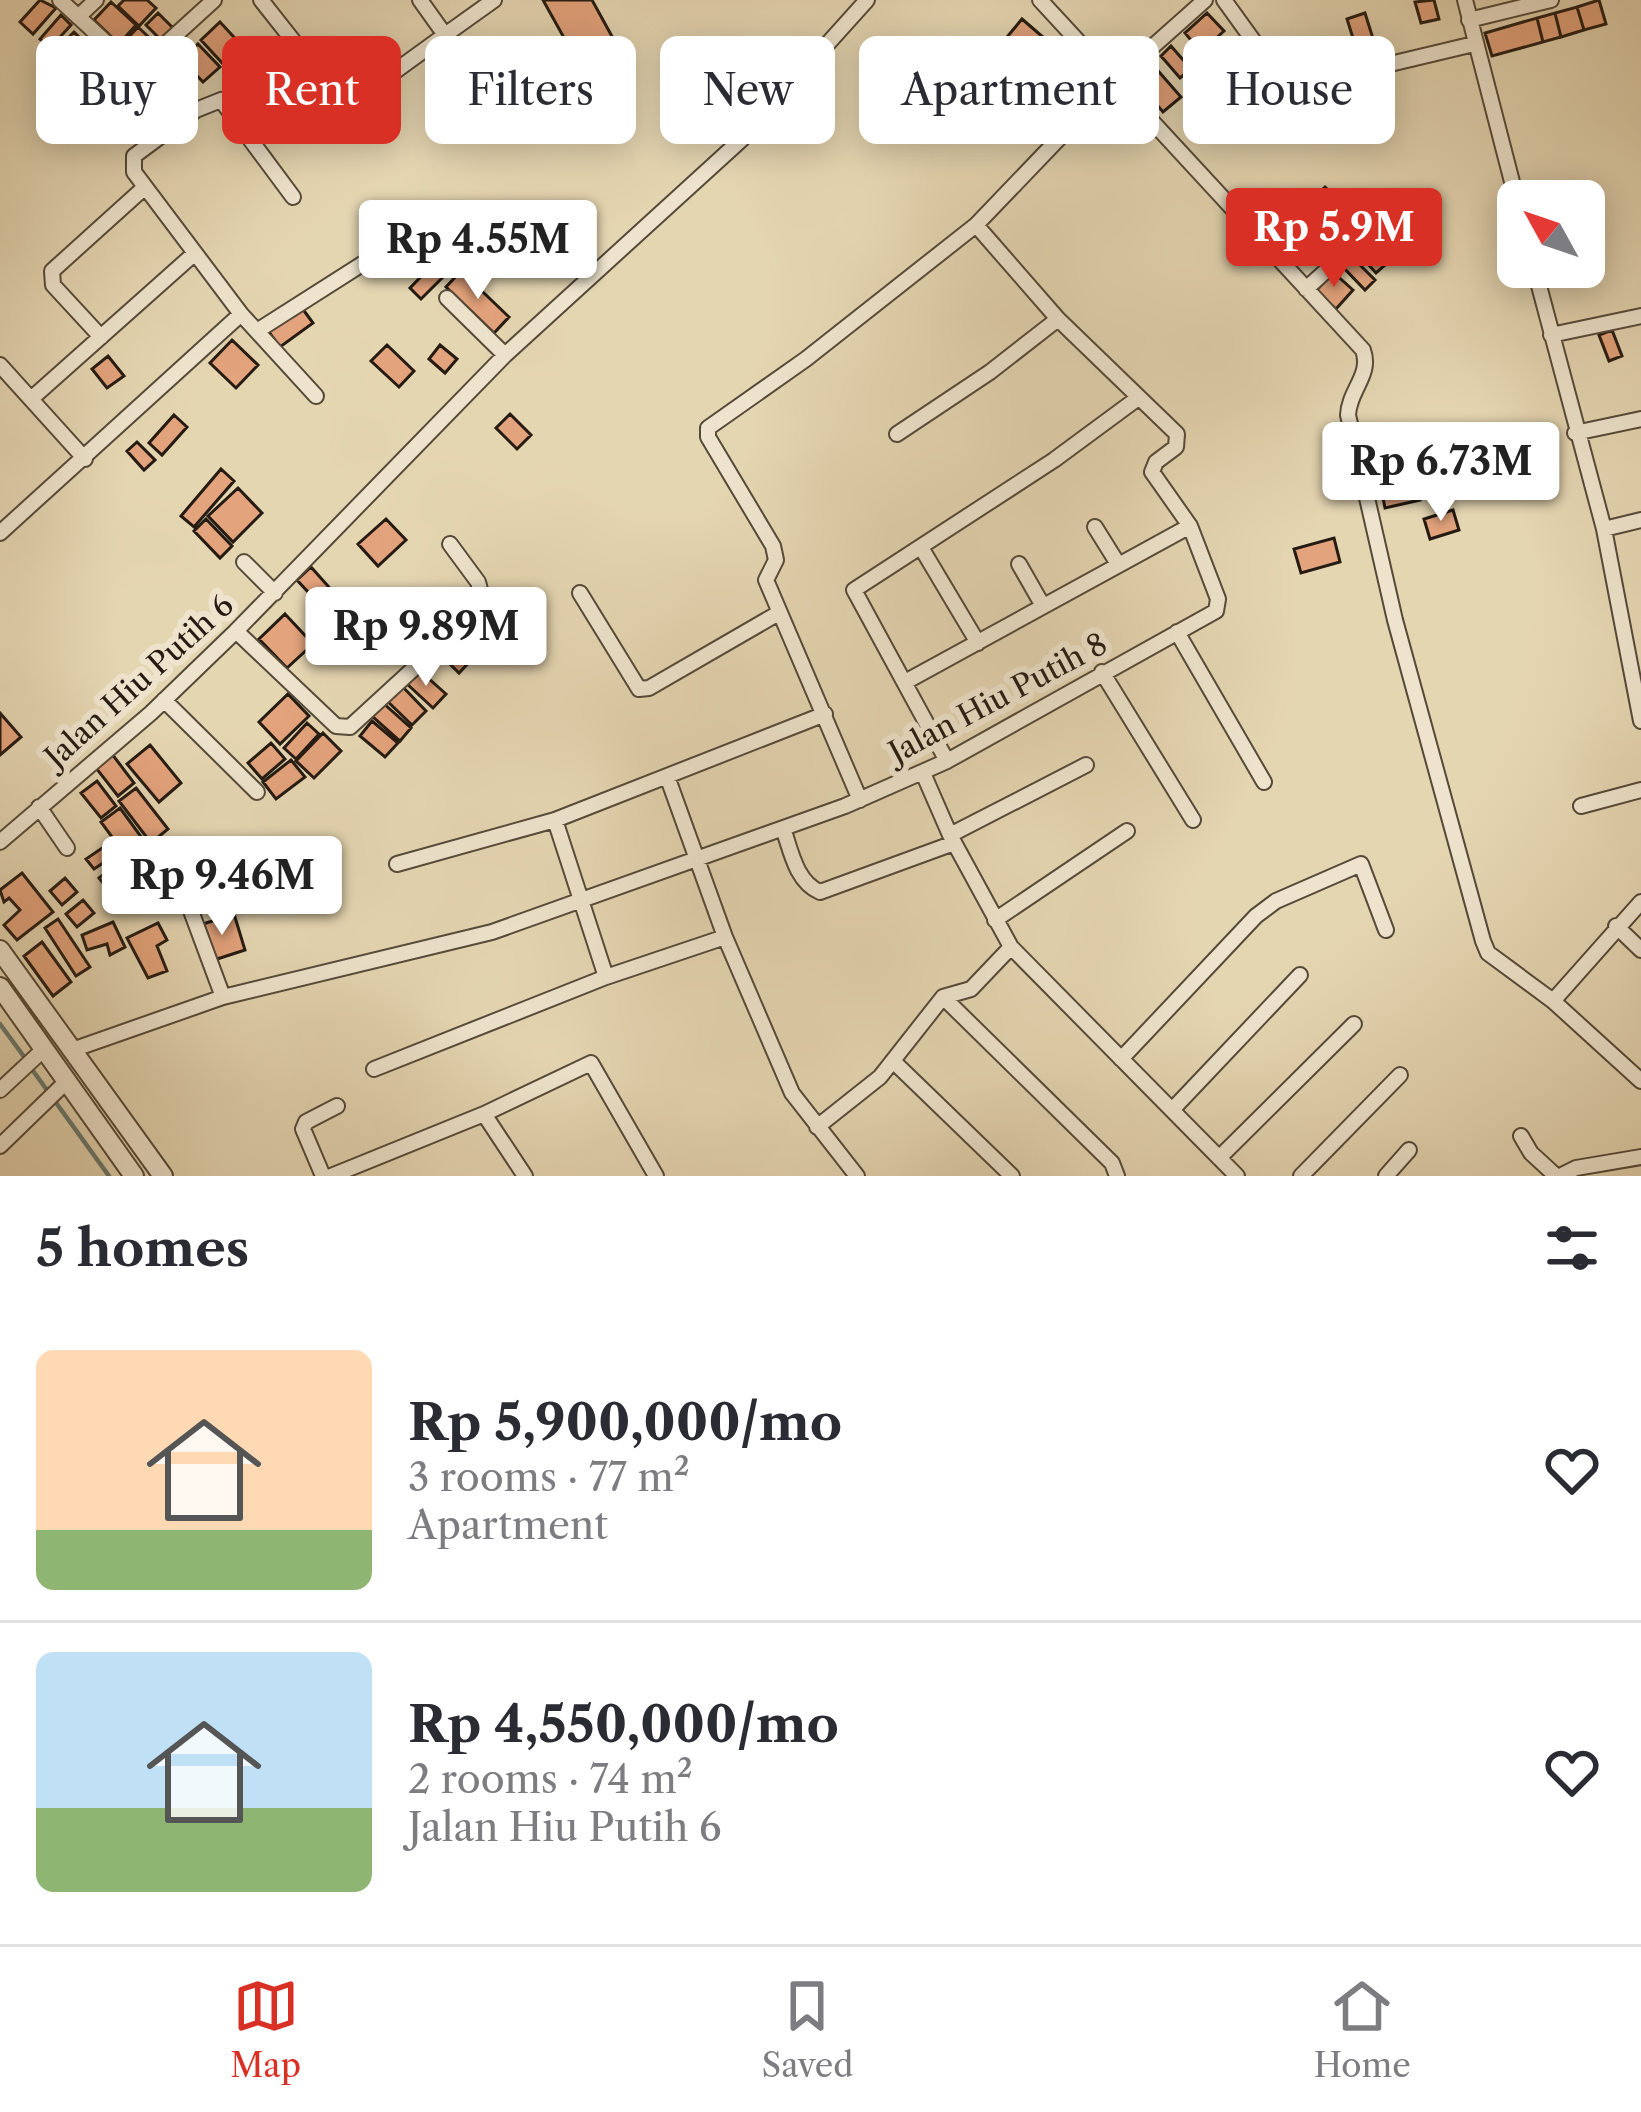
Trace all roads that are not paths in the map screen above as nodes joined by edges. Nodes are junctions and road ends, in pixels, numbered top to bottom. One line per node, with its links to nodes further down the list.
1 (60, 0): 13 (street)
2 (96, 0): 13 (street)
3 (214, 0): 17 (street)
4 (261, 0): 18 (street)
5 (419, 0): 15 (street)
6 (494, 0): 15 (street)
7 (867, 0): 45 (street, Jalan Hiu Putih 6)
8 (1040, 0): 19 (street)
9 (1204, 0): 21 (street)
10 (1224, 0): 20 (street)
11 (1465, 0): 14 (street)
12 (1551, 0): 14 (street)
13 (78, 17): 16 (street)
14 (1469, 20): 22 (street)
15 (445, 35): 24 (street)
16 (98, 36)
17 (174, 36)
18 (290, 36)
19 (1073, 36)
20 (1250, 36)
21 (1159, 40)
22 (1474, 44): 23 (street); 29 (street)
23 (1395, 63)
24 (401, 67)
25 (198, 112): 31 (street)
26 (1159, 130): 37 (street)
27 (150, 144): 30 (street)
28 (1054, 144): 32 (street)
29 (1511, 180)
30 (145, 187): 35 (street); 44 (street)
31 (293, 197)
32 (976, 225): 41 (street); 67 (street)
33 (1375, 226): 37 (street)
34 (414, 231): 42 (street)
35 (195, 253): 39 (street); 44 (street)
36 (1539, 288): 43 (street)
37 (1306, 290): 110 (street)
38 (447, 298): 45 (street)
39 (241, 314): 42 (street); 53 (street)
40 (1641, 316): 43 (street)
41 (1058, 320): 48 (street); 52 (street)
42 (257, 332): 47 (street)
43 (1551, 335): 51 (street)
44 (101, 337): 49 (street)
45 (505, 355): 64 (street, Jalan Hiu Putih 6)
46 (0, 365): 49 (street)
47 (316, 396)
48 (1138, 398): 56 (street); 60 (street)
49 (31, 399): 53 (street)
50 (1641, 419): 51 (street)
51 (1575, 433): 58 (street)
52 (897, 434)
53 (86, 459): 57 (street)
54 (1641, 520): 58 (street)
55 (1095, 526): 63 (street)
56 (1190, 526): 63 (street); 69 (street, Jalan Hiu Putih 8)
57 (2, 528)
58 (1604, 529): 75 (street)
59 (450, 544): 68 (street)
60 (922, 549): 70 (street); 72 (street)
61 (244, 562): 64 (street)
62 (1019, 564): 66 (street)
63 (1118, 564): 66 (street)
64 (274, 592): 68 (street, Jalan Hiu Putih 6)
65 (580, 593): 67 (street)
66 (1043, 606): 70 (street)
67 (777, 614): 74 (street)
68 (236, 631): 73 (street, Jalan Hiu Putih 6)
69 (1177, 632): 71 (street, Jalan Hiu Putih 8); 80 (street)
70 (978, 644): 72 (street)
71 (1102, 672): 76 (street, Jalan Hiu Putih 8); 87 (street)
72 (907, 681): 76 (street)
73 (164, 700): 82 (street); 85 (street, Jalan Hiu Putih 6)
74 (825, 714): 79 (street); 83 (street)
75 (1641, 720)
76 (947, 761): 78 (street, Jalan Hiu Putih 8)
77 (1086, 765): 90 (street)
78 (923, 773): 83 (street, Jalan Hiu Putih 8); 90 (street)
79 (667, 776): 86 (street); 93 (street)
80 (1264, 782)
81 (1641, 790): 84 (street)
82 (257, 792)
83 (860, 800): 88 (street, Jalan Hiu Putih 8)
84 (1580, 806)
85 (39, 807): 91 (street, Jalan Hiu Putih 6); 92 (street)
86 (555, 820): 94 (street); 97 (street)
87 (1193, 820)
88 (783, 828): 90 (street); 93 (street, Jalan Hiu Putih 8)
89 (1127, 831): 98 (street)
90 (952, 839): 98 (street)
91 (0, 842)
92 (67, 848)
93 (698, 859): 97 (street, Jalan Hiu Putih 8); 101 (street)
94 (397, 864)
95 (187, 900): 108 (street)
96 (1641, 902): 99 (street)
97 (582, 903): 106 (street); 108 (street, Jalan Hiu Putih 8)
98 (995, 920): 102 (street)
99 (1616, 926): 104 (street); 110 (street)
100 (1386, 931): 114 (street)
101 (724, 937): 106 (street); 124 (street)
102 (1011, 947): 109 (street); 114 (street)
103 (0, 950): 113 (street)
104 (1641, 950)
105 (1300, 975): 122 (street)
106 (607, 977): 116 (street)
107 (0, 987): 112 (street)
108 (223, 997): 113 (street, Jalan Hiu Putih 8)
109 (943, 997): 115 (street); 140 (street)
110 (1553, 1001): 118 (street)
111 (1354, 1024): 130 (street)
112 (43, 1050): 119 (street); 120 (street)
113 (72, 1051): 127 (street)
114 (1120, 1059): 122 (street)
115 (892, 1060): 124 (street); 139 (street)
116 (374, 1069)
117 (1400, 1075): 142 (street)
118 (1641, 1081)
119 (66, 1082): 126 (street); 132 (street)
120 (0, 1090)
121 (337, 1106): 135 (street)
122 (1172, 1110): 130 (street)
123 (484, 1114): 131 (street); 137 (street); 138 (street)
124 (818, 1127): 133 (street)
125 (1521, 1136): 144 (street)
126 (0, 1146)
127 (143, 1149): 132 (street); 134 (street)
128 (1409, 1150): 143 (street)
129 (1641, 1157): 144 (street)
130 (1219, 1158): 141 (street)
131 (364, 1162): 135 (street); 136 (street)
132 (129, 1169)
133 (849, 1174)
134 (163, 1176)
135 (327, 1176)
136 (374, 1176)
137 (525, 1176)
138 (656, 1176)
139 (1012, 1176)
140 (1117, 1176)
141 (1237, 1176)
142 (1300, 1176)
143 (1386, 1176)
144 (1558, 1176)

